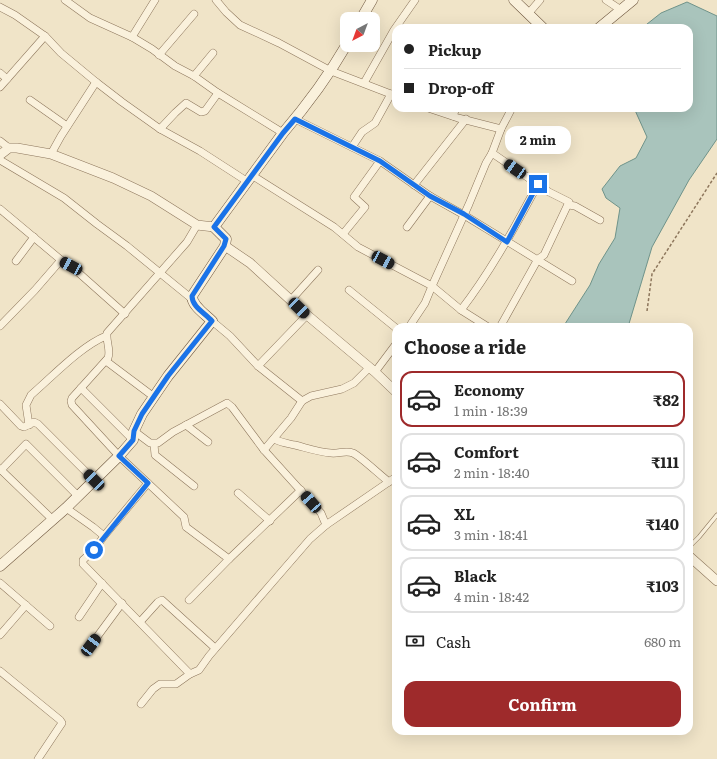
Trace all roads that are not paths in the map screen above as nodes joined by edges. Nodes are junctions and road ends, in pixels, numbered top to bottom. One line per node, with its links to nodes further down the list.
1 (65, 0): 10 (street)
2 (155, 0): 21 (street)
3 (216, 0): 25 (street)
4 (372, 0): 13 (main road)
5 (415, 0): 16 (street)
6 (514, 0): 15 (main road)
7 (540, 0): 15 (street)
8 (606, 0): 12 (street)
9 (633, 0): 12 (main road)
10 (73, 3): 21 (street)
11 (0, 7): 20 (street)
12 (621, 10): 18 (main road)
13 (365, 12)
14 (194, 14): 24 (street)
15 (528, 14): 17 (main road)
16 (399, 24)
17 (539, 24)
18 (604, 24)
19 (392, 35): 30 (street)
20 (45, 36): 28 (street); 29 (street)
21 (132, 37): 24 (street)
22 (342, 52): 25 (main road)
23 (213, 53): 27 (street)
24 (159, 55): 27 (street)
25 (331, 71): 30 (street); 40 (main road)
26 (0, 73): 28 (street)
27 (194, 76): 32 (street)
28 (8, 79): 31 (street)
29 (96, 82): 42 (street); 43 (street)
30 (364, 83): 33 (street)
31 (0, 87)
32 (218, 93): 43 (street); 45 (street)
33 (392, 94)
34 (392, 98): 47 (street)
35 (30, 100): 42 (street)
36 (440, 112): 39 (street)
37 (454, 112): 39 (street)
38 (510, 112): 44 (street)
39 (453, 116): 41 (street)
40 (295, 119): 45 (main road); 47 (street)
41 (466, 119): 44 (street); 56 (street)
42 (67, 126): 50 (street)
43 (160, 129): 54 (street)
44 (501, 129): 49 (street)
45 (283, 133): 54 (main road)
46 (0, 141): 48 (street)
47 (352, 147): 53 (street)
48 (10, 148): 50 (street); 51 (street)
49 (492, 153): 55 (street); 60 (street)
50 (51, 154): 62 (street)
51 (0, 155)
52 (0, 160): 73 (street)
53 (380, 161): 56 (street); 65 (street)
54 (251, 179): 63 (main road); 65 (street)
55 (538, 184): 58 (street); 67 (street)
56 (414, 185): 57 (street)
57 (430, 196): 60 (street); 64 (street)
58 (569, 204): 61 (street); 69 (street)
59 (0, 209): 66 (street)
60 (464, 214): 67 (street); 75 (street)
61 (600, 220)
62 (197, 225): 63 (street); 73 (street)
63 (214, 227): 68 (main road)
64 (407, 227)
65 (343, 234): 75 (street)
66 (34, 238): 70 (street); 71 (street)
67 (507, 242): 69 (street); 79 (street)
68 (224, 246): 77 (main road); 78 (street)
69 (538, 259): 74 (street); 85 (street)
70 (61, 260): 80 (street); 87 (street)
71 (16, 261)
72 (318, 270): 78 (street)
73 (161, 273): 77 (street); 80 (street)
74 (572, 281)
75 (432, 286): 79 (street); 83 (street)
76 (349, 290): 86 (street)
77 (192, 299): 82 (main road)
78 (291, 300): 81 (street)
79 (461, 310): 84 (street)
80 (125, 314): 88 (street)
81 (307, 315): 91 (street); 92 (street)
82 (212, 321): 91 (street); 95 (main road)
83 (412, 323)
84 (482, 323)
85 (502, 323)
86 (392, 325)
87 (0, 326)
88 (106, 336): 90 (street); 98 (street)
89 (392, 348): 92 (street)
90 (106, 361): 93 (street); 95 (street)
91 (258, 366): 96 (street)
92 (372, 370): 94 (street); 96 (street)
93 (82, 388): 100 (street); 105 (street)
94 (392, 388)
95 (154, 397): 100 (main road)
96 (302, 401): 101 (street)
97 (0, 404): 98 (street)
98 (29, 425): 107 (street)
99 (186, 425): 102 (street); 103 (street); 104 (street)
100 (134, 435): 103 (street); 105 (main road)
101 (274, 439): 104 (street); 109 (street)
102 (208, 442)
103 (154, 444): 111 (street)
104 (264, 450): 112 (street)
105 (119, 456): 107 (main road); 110 (street)
106 (0, 470): 114 (street); 117 (street)
107 (94, 480): 114 (main road)
108 (392, 480): 109 (street)
109 (389, 482): 119 (street)
110 (148, 483): 120 (street); 122 (street)
111 (194, 486)
112 (301, 490): 118 (street); 119 (street)
113 (238, 493): 118 (street)
114 (78, 496): 115 (main road)
115 (66, 508): 117 (main road); 120 (street)
116 (717, 515): 121 (lane)
117 (52, 519): 124 (main road)
118 (270, 521): 122 (street)
119 (326, 525): 136 (street)
120 (104, 536): 127 (street)
121 (693, 543)
122 (229, 559): 128 (street)
123 (693, 560): 125 (street)
124 (0, 566)
125 (717, 581)
126 (0, 583): 130 (street)
127 (102, 583): 129 (street); 131 (street)
128 (189, 600)
129 (122, 603): 132 (street); 135 (street)
130 (26, 605): 133 (street); 134 (street)
131 (80, 617)
132 (140, 622): 136 (street); 138 (street)
133 (50, 626)
134 (0, 635)
135 (91, 645)
136 (215, 648): 138 (street)
137 (0, 671): 140 (street)
138 (190, 674): 139 (street)
139 (141, 704)
140 (38, 759)

